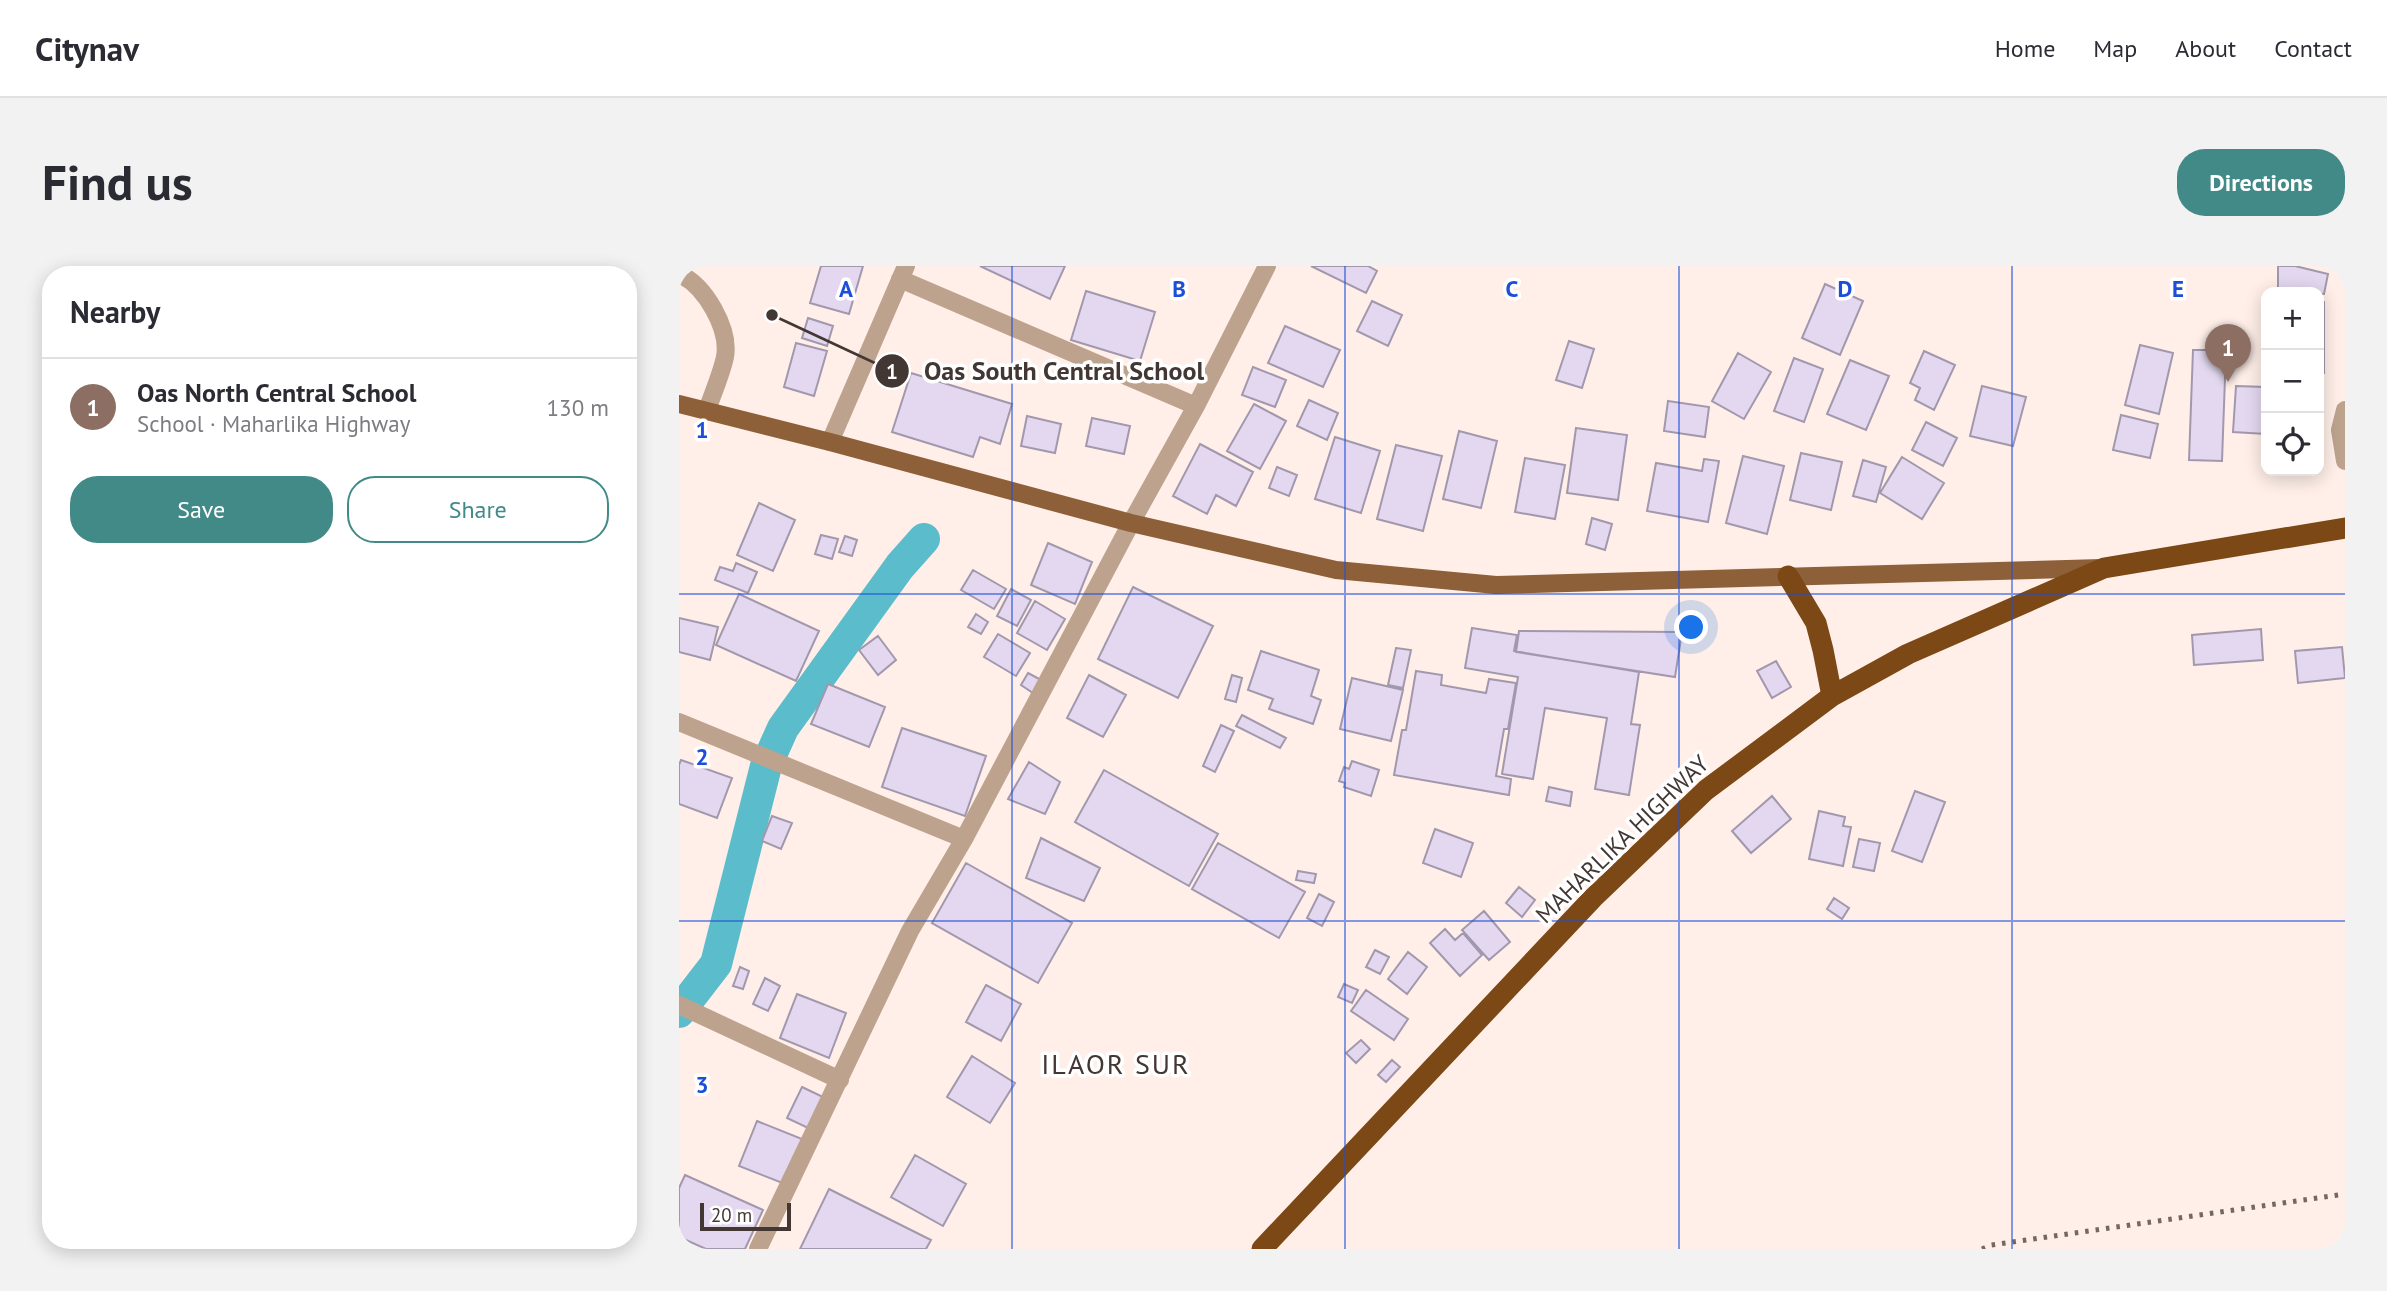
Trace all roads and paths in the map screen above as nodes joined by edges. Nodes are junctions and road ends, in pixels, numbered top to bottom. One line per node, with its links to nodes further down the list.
1 (1267, 266): 4 (street)
2 (903, 272): 4 (street); 8 (street)
3 (679, 274): 6 (street)
4 (1196, 406): 10 (street)
5 (680, 408): 6 (main road)
6 (707, 410): 8 (main road)
7 (2345, 410): 9 (street)
8 (831, 442): 10 (main road)
9 (2345, 461)
10 (1131, 523): 13 (main road); 16 (street)
11 (2345, 528): 12 (highway, MAHARLIKA HIGHWAY)
12 (2104, 568): 13 (main road); 14 (highway, MAHARLIKA HIGHWAY)
13 (1788, 576): 14 (highway)
14 (1832, 696): 20 (highway, MAHARLIKA HIGHWAY)
15 (679, 722): 16 (street)
16 (964, 839): 18 (street)
17 (679, 1005): 18 (street)
18 (840, 1080): 19 (street)
19 (758, 1249)
20 (1262, 1249)

